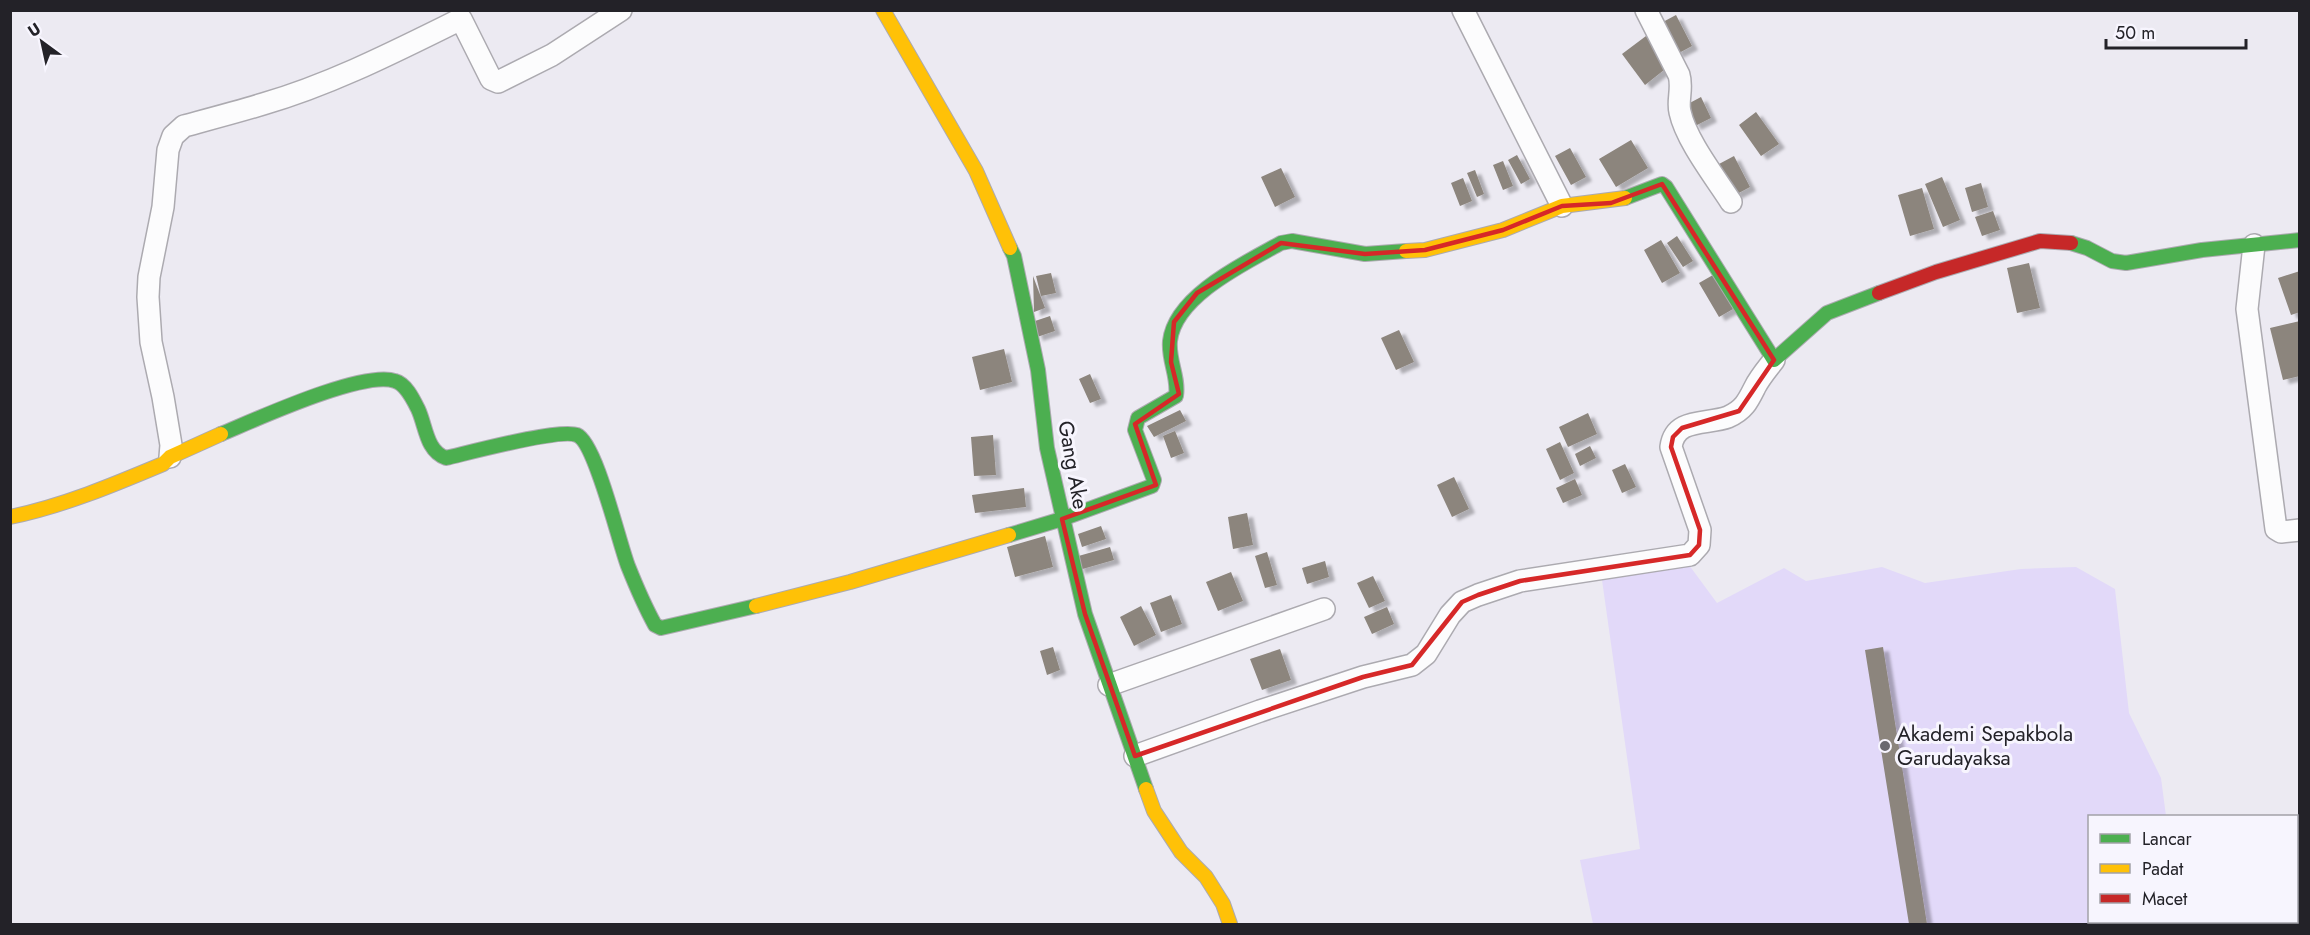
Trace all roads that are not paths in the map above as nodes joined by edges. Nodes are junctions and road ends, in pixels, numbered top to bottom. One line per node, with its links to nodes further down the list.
1 (621, 10): 10 (street)
2 (883, 10): 12 (street, Gang Ake)
3 (1463, 10): 6 (street)
4 (1646, 10): 5 (street)
5 (1731, 202)
6 (1562, 206): 9 (street); 12 (street)
7 (2300, 240): 8 (street)
8 (2254, 245): 9 (street); 13 (street)
9 (1774, 360): 16 (street)
10 (170, 457): 11 (street); 12 (street)
11 (10, 517)
12 (1062, 519): 15 (street, Gang Ake)
13 (2300, 530)
14 (1324, 609): 15 (street)
15 (1109, 685): 16 (street, Gang Ake)
16 (1135, 756): 17 (street, Gang Ake)
17 (1230, 924)

